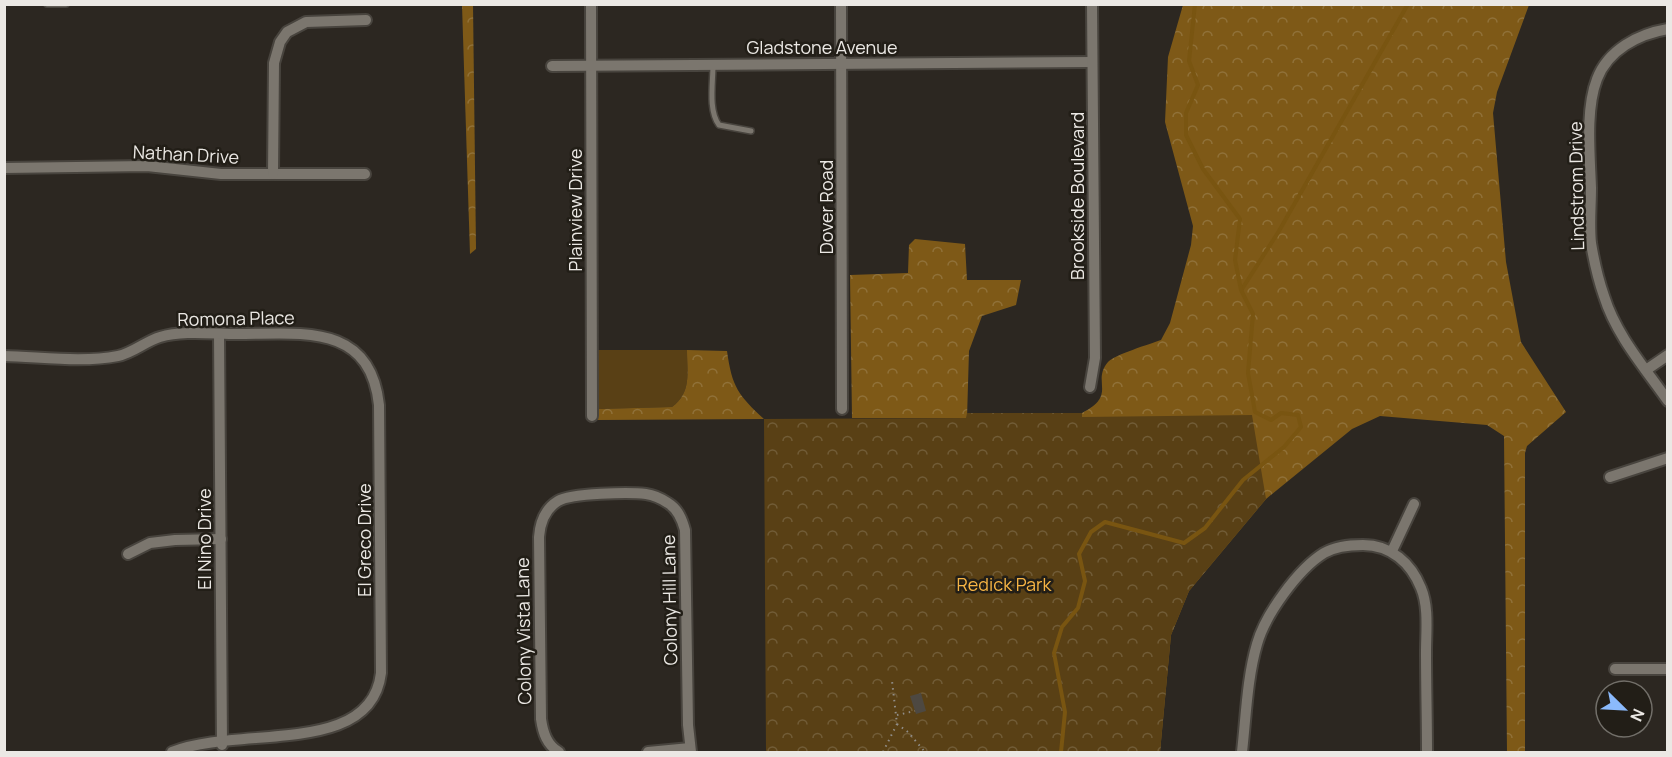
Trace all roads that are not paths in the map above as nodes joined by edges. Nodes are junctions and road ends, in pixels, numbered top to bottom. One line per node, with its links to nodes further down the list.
1 (47, 4): 2 (lane)
2 (66, 4)
3 (591, 4): 12 (street, Plainview Drive)
4 (841, 4): 9 (street, Dover Road)
5 (1092, 4): 8 (street, Brookside Boulevard)
6 (366, 20): 15 (street)
7 (1668, 29): 21 (street, Lindstrom Drive)
8 (1092, 62): 9 (street, Gladstone Avenue); 22 (street, Brookside Boulevard)
9 (843, 63): 10 (street, Gladstone Avenue); 24 (street, Dover Road)
10 (713, 65): 12 (street, Gladstone Avenue); 13 (lane)
11 (552, 66): 12 (street, Gladstone Avenue)
12 (592, 67): 25 (street, Plainview Drive)
13 (752, 131)
14 (4, 168): 15 (street, Nathan Drive)
15 (273, 174): 16 (street, Nathan Drive)
16 (365, 174)
17 (219, 334): 18 (street, Romona Place); 20 (street, Romona Place); 30 (street, El Nino Drive)
18 (358, 355): 35 (street, El Greco Drive)
19 (1668, 355): 21 (street)
20 (4, 356)
21 (1646, 370): 23 (street, Lindstrom Drive)
22 (1090, 387)
23 (1668, 401)
24 (842, 409)
25 (592, 416)
26 (1668, 458): 27 (street)
27 (1610, 477)
28 (1414, 504): 31 (street)
29 (551, 506): 38 (street, Colony Hill Lane); 40 (street, Colony Vista Lane)
30 (220, 540): 32 (street); 36 (street, El Nino Drive)
31 (1392, 551): 42 (street); 43 (street)
32 (128, 554)
33 (1615, 669): 34 (street)
34 (1668, 669)
35 (358, 727)
36 (222, 745): 37 (street); 39 (street)
37 (303, 745)
38 (691, 750): 41 (street)
39 (172, 753)
40 (560, 753)
41 (648, 753)
42 (1242, 753)
43 (1427, 753)

